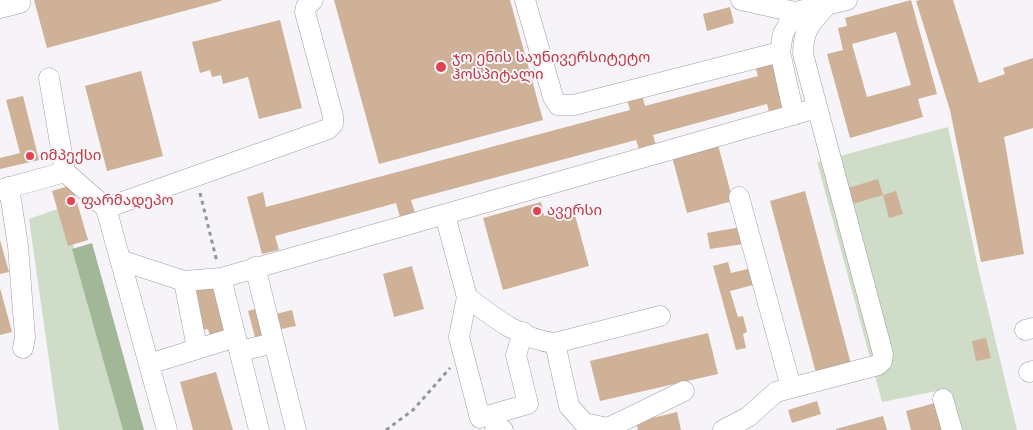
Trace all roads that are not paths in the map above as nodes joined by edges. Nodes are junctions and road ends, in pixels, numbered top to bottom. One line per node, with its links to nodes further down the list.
1 (313, 0): 16 (street)
2 (525, 0): 9 (street)
3 (741, 0): 8 (street)
4 (846, 0): 6 (street)
5 (20, 3): 7 (street)
6 (827, 5): 8 (street); 11 (street)
7 (0, 8)
8 (795, 12): 9 (street)
9 (780, 52): 12 (street)
10 (48, 78): 13 (street)
11 (817, 108): 12 (street); 32 (street)
12 (794, 115): 18 (street)
13 (65, 172): 14 (street); 16 (street)
14 (5, 188): 17 (street)
15 (739, 197): 32 (street)
16 (106, 208): 19 (street)
17 (7, 215): 29 (street)
18 (445, 215): 20 (street); 23 (street)
19 (120, 260): 22 (street); 31 (street)
20 (255, 268): 21 (street); 27 (street)
21 (221, 278): 22 (street); 28 (street)
22 (184, 282): 30 (street)
23 (468, 297): 25 (street); 25 (street)
24 (660, 316): 26 (street)
25 (523, 332): 26 (street)
26 (555, 342): 33 (street)
27 (274, 343): 28 (street); 37 (street)
28 (238, 344): 30 (street); 36 (street)
29 (23, 348)
30 (197, 348): 31 (street)
31 (149, 364): 35 (street)
32 (791, 387): 40 (street)
33 (684, 391)
34 (943, 399): 41 (street)
35 (167, 430)
36 (259, 430)
37 (296, 430)
38 (496, 430): 39 (street)
39 (503, 430)
40 (723, 430)
41 (952, 430)

